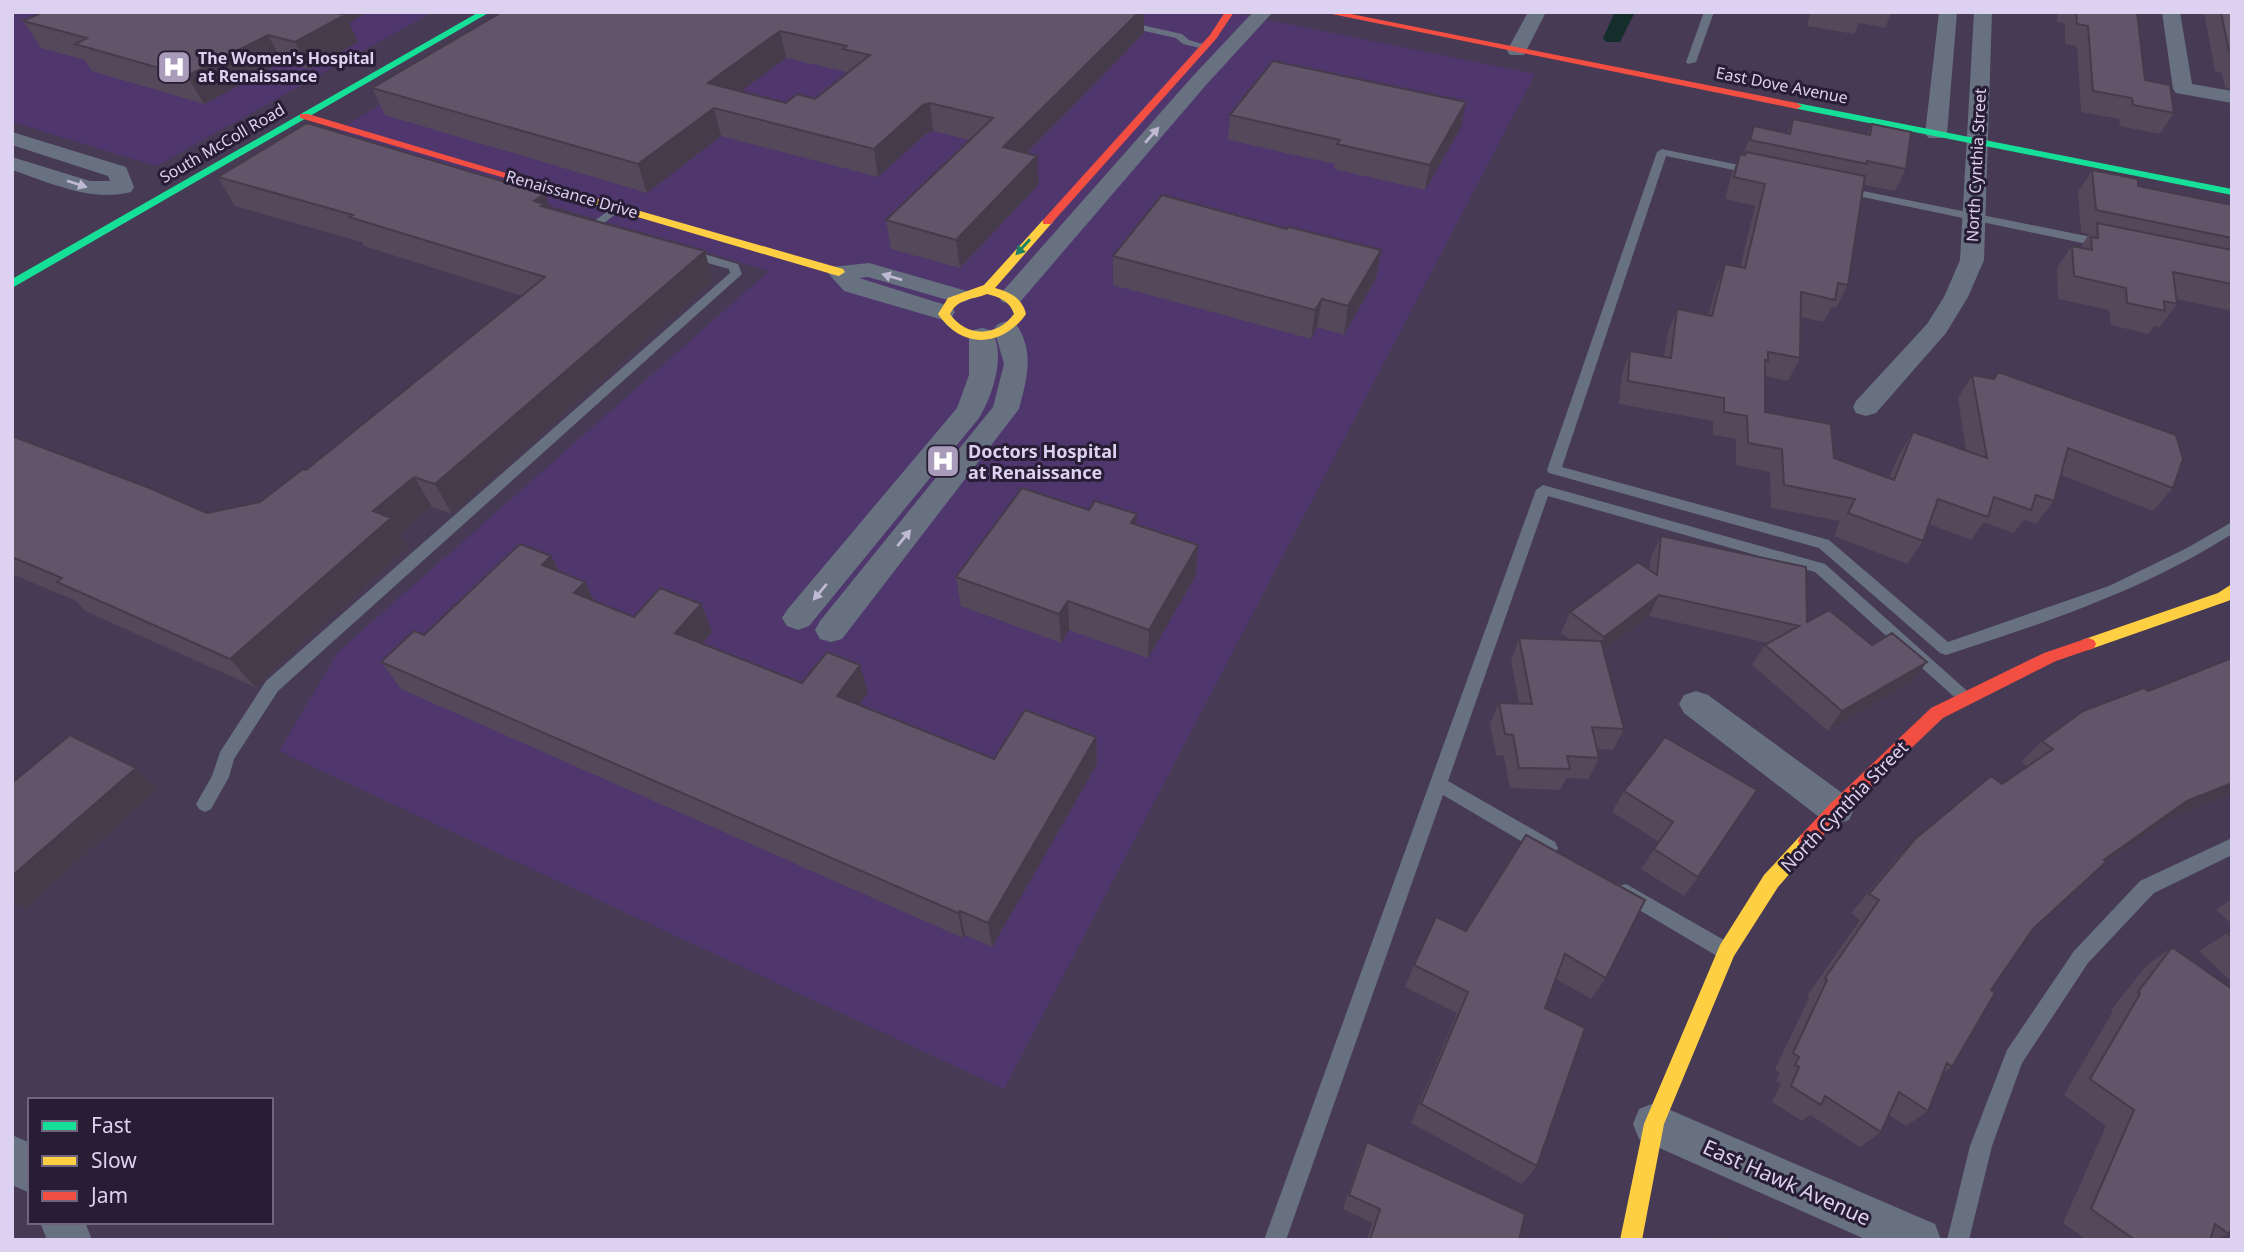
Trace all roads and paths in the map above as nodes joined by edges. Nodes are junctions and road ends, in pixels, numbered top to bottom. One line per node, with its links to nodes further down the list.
1 (486, 12): 20 (street, South McColl Road)
2 (1099, 12): 11 (lane)
3 (1230, 12): 11 (street)
4 (1264, 12): 12 (street)
5 (1326, 12): 13 (street, East Dove Avenue)
6 (1537, 12): 13 (street)
7 (1709, 12): 14 (lane)
8 (1948, 12): 21 (street)
9 (1983, 12): 23 (street, North Cynthia Street)
10 (2171, 12): 17 (street)
11 (1204, 46): 12 (street); 15 (street)
12 (1227, 50): 16 (street)
13 (1517, 51): 21 (street, East Dove Avenue)
14 (1691, 62)
15 (1176, 76): 16 (street); 18 (street)
16 (1199, 81): 19 (street)
17 (2232, 97)
18 (1155, 100): 19 (street); 24 (street)
19 (1178, 105): 26 (street, one-way to 19)
20 (304, 116): 27 (street, Renaissance Drive); 35 (street, South McColl Road)
21 (1936, 134): 23 (street, East Dove Avenue)
22 (12, 138): 32 (street)
23 (1977, 142): 34 (street, East Dove Avenue); 37 (street, North Cynthia Street)
24 (1105, 157): 26 (street); 30 (street)
25 (12, 163): 32 (street, one-way to 32)
26 (1128, 163): 33 (street)
27 (491, 170): 29 (lane); 36 (street, Renaissance Drive)
28 (1770, 174): 54 (lane)
29 (474, 182)
30 (1082, 182): 33 (street); 38 (street)
31 (1824, 186): 37 (lane)
32 (123, 187): 35 (street)
33 (1106, 188): 40 (street)
34 (2232, 192)
35 (161, 199): 46 (street, South McColl Road)
36 (618, 207): 39 (lane); 41 (street, Renaissance Drive)
37 (1972, 216): 42 (lane); 51 (street, North Cynthia Street)
38 (1048, 220): 40 (street); 47 (street, one-way to 47)
39 (594, 226)
40 (1072, 226): 48 (street)
41 (756, 247): 44 (lane); 45 (street, Renaissance Drive)
42 (2123, 247)
43 (670, 248): 44 (lane)
44 (734, 267): 63 (lane)
45 (839, 272): 49 (street, Renaissance Drive)
46 (12, 284)
47 (986, 290): 48 (street); 49 (street)
48 (1011, 297): 50 (street)
49 (951, 304): 50 (street)
50 (997, 345): 52 (street); 53 (street)
51 (1866, 407)
52 (969, 412): 53 (street); 55 (street)
53 (997, 422): 56 (street, one-way to 53)
54 (2232, 527)
55 (847, 558): 56 (street); 58 (street, one-way to 58)
56 (879, 569): 59 (street)
57 (2232, 590): 60 (street, North Cynthia Street)
58 (798, 618)
59 (831, 630)
60 (1967, 698): 62 (lane); 64 (street, North Cynthia Street)
61 (1696, 704): 64 (street)
62 (1438, 784): 66 (lane); 74 (lane)
63 (205, 804)
64 (1836, 808): 68 (street, North Cynthia Street)
65 (2232, 846): 77 (lane)
66 (1570, 860)
67 (1606, 881): 68 (lane)
68 (1727, 951): 69 (street, North Cynthia Street)
69 (1654, 1124): 75 (street, North Cynthia Street); 76 (street, East Hawk Avenue)
70 (12, 1156): 71 (street)
71 (28, 1170)
72 (63, 1224): 73 (street)
73 (70, 1240)
74 (1275, 1240)
75 (1631, 1240)
76 (1919, 1240)
77 (1958, 1240)

